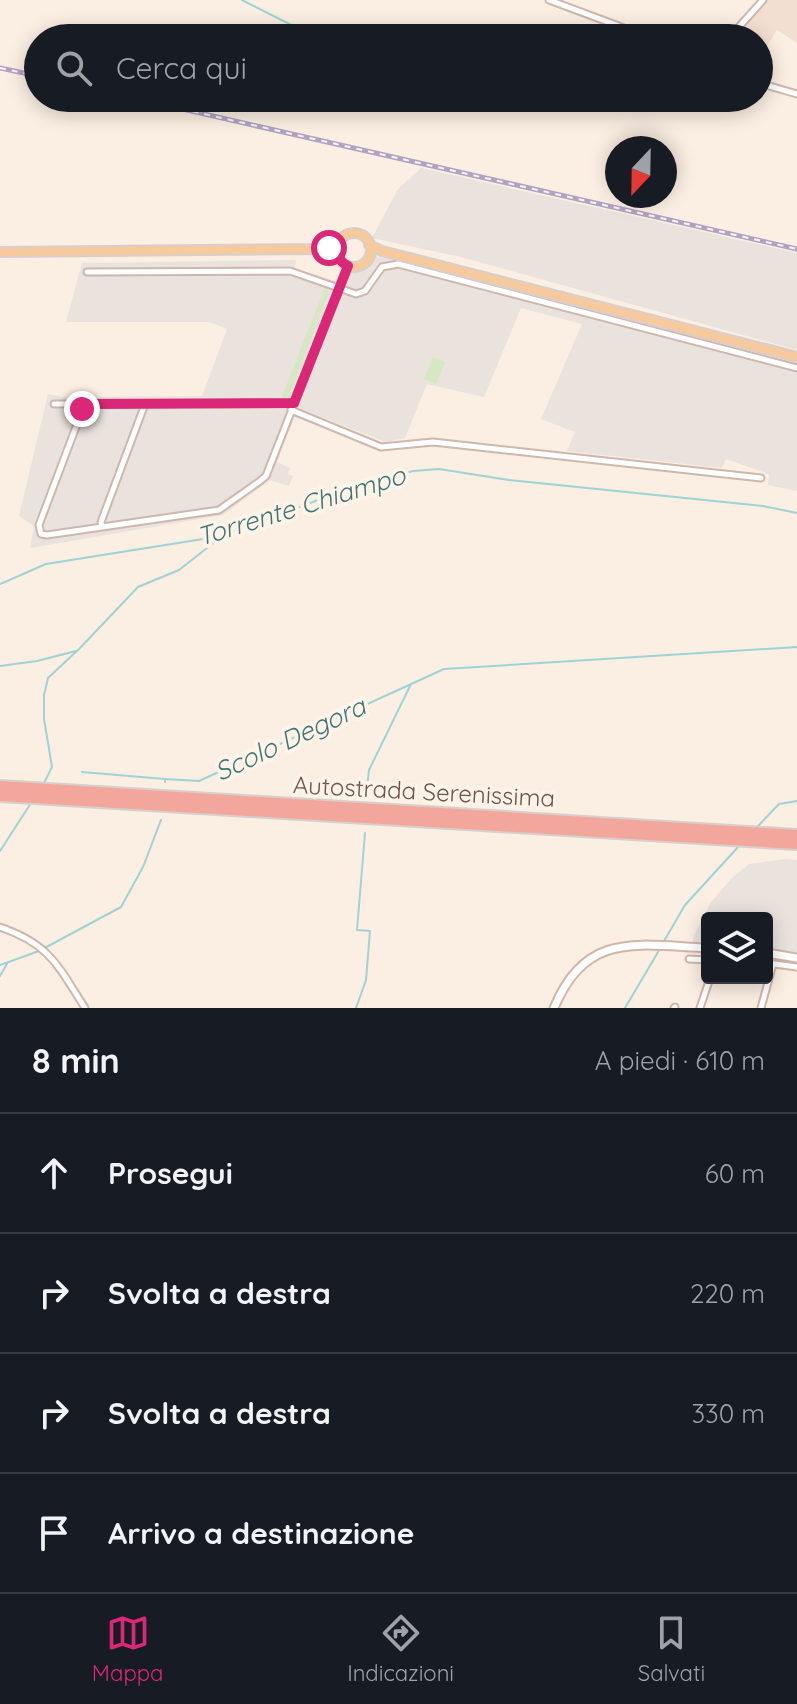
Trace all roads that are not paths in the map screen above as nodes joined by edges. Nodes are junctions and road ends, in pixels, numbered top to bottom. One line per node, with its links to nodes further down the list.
1 (549, 0): 3 (street)
2 (763, 0): 4 (street)
3 (613, 24)
4 (742, 24)
5 (773, 87): 6 (street)
6 (797, 94)
7 (339, 242): 8 (main road); 9 (main road); 13 (main road)
8 (369, 245): 11 (main road); 12 (main road)
9 (320, 249): 10 (main road); 13 (main road)
10 (0, 252)
11 (395, 253): 12 (main road); 17 (main road)
12 (369, 256): 14 (main road)
13 (339, 258): 14 (main road)
14 (348, 266): 16 (street)
15 (87, 272): 16 (street)
16 (339, 288): 18 (street); 19 (street)
17 (797, 357)
18 (797, 368)
19 (294, 403): 22 (street); 23 (street)
20 (54, 404): 21 (street)
21 (82, 404): 22 (street); 25 (street)
22 (145, 404): 25 (street)
23 (291, 410): 24 (street); 25 (street)
24 (761, 478)
25 (102, 527)
26 (0, 786): 27 (highway, Autostrada Serenissima)
27 (29, 793): 28 (highway, Autostrada Serenissima); 29 (highway, Autostrada Serenissima); 30 (highway, Autostrada Serenissima)
28 (0, 796)
29 (797, 835)
30 (797, 844)
31 (0, 927): 41 (street)
32 (701, 948): 42 (main road)
33 (773, 954): 34 (main road)
34 (797, 958)
35 (689, 959): 36 (street)
36 (701, 960)
37 (773, 963): 38 (street)
38 (797, 967)
39 (708, 984): 43 (street)
40 (766, 984): 44 (street)
41 (85, 1008)
42 (554, 1008)
43 (700, 1008)
44 (761, 1008)

